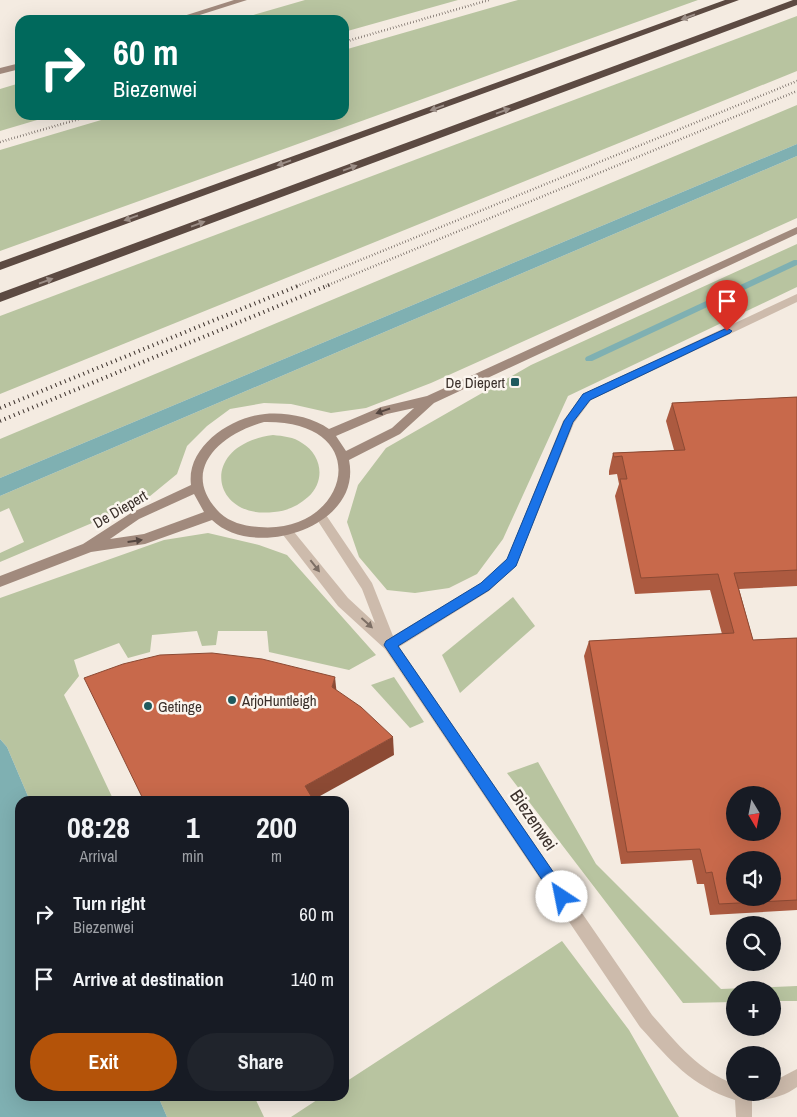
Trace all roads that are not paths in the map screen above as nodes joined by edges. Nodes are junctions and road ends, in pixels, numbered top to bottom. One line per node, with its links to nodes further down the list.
1 (243, 0): 4 (main road)
2 (734, 0): 8 (highway, one-way to 8)
3 (797, 2): 9 (highway, one-way to 3)
4 (192, 15)
5 (15, 67): 6 (main road)
6 (0, 71)
7 (797, 230): 11 (main road)
8 (0, 266)
9 (0, 298)
10 (797, 298): 20 (street)
11 (430, 400): 12 (main road, one-way to 12); 13 (main road)
12 (328, 435): 13 (main road); 14 (main road)
13 (343, 458): 16 (main road)
14 (198, 487): 15 (main road); 18 (main road, De Diepert)
15 (213, 514): 17 (main road); 18 (main road, De Diepert, one-way to 15)
16 (320, 515): 17 (main road); 20 (street, Biezenwei)
17 (286, 531): 20 (street, Biezenwei, one-way to 20)
18 (87, 548): 19 (main road, De Diepert)
19 (0, 582)
20 (390, 645): 23 (street, Biezenwei)
21 (797, 1077): 22 (street)
22 (781, 1088)
23 (726, 1090)
24 (740, 1101): 25 (street)
25 (744, 1117)

